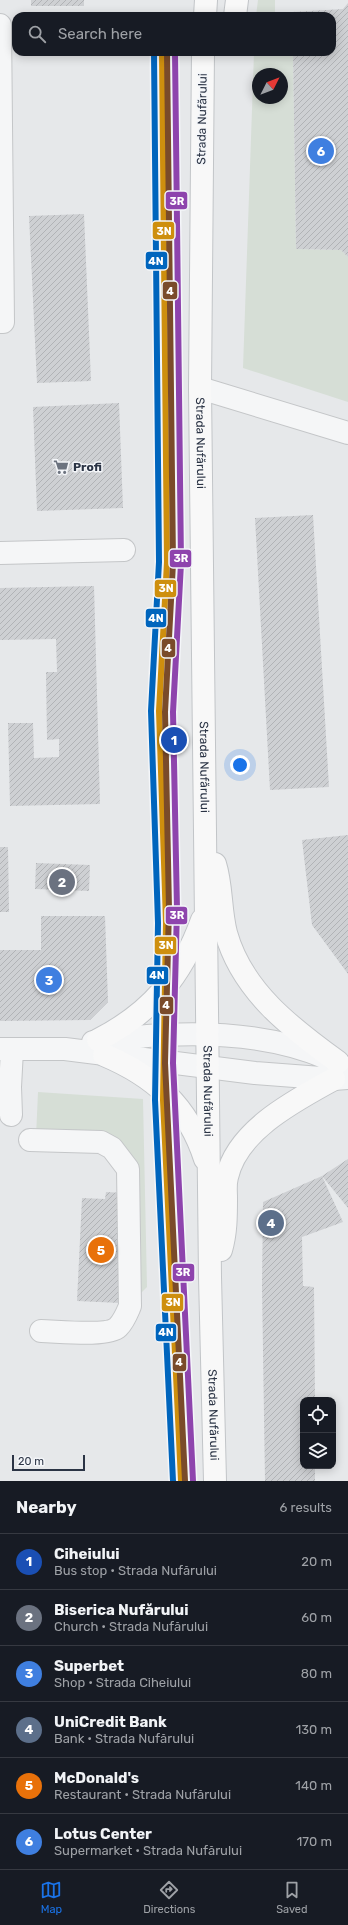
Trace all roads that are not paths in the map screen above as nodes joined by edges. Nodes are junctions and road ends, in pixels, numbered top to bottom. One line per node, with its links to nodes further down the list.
1 (206, 0): 3 (main road)
2 (237, 0): 4 (main road)
3 (205, 12)
4 (236, 12)
5 (0, 24): 9 (street)
6 (203, 56): 8 (main road, Strada Nufărului)
7 (217, 56): 8 (main road)
8 (202, 83): 12 (main road, Strada Nufărului)
9 (1, 93): 10 (street)
10 (1, 185): 11 (street)
11 (0, 322)
12 (200, 388): 13 (street); 16 (main road, Strada Nufărului)
13 (348, 433)
14 (124, 550): 15 (street)
15 (0, 553)
16 (206, 849): 17 (main road, Strada Nufărului); 22 (main road)
17 (205, 912): 18 (main road, Strada Nufărului); 19 (main road)
18 (208, 1035): 19 (street); 21 (main road, Strada Nufărului); 22 (street)
19 (101, 1048): 20 (street); 21 (street); 25 (main road)
20 (6, 1049): 23 (street)
21 (208, 1067): 22 (street); 25 (main road, Strada Nufărului)
22 (342, 1071): 26 (main road)
23 (11, 1115)
24 (30, 1140): 27 (street)
25 (210, 1174): 26 (main road, Strada Nufărului)
26 (210, 1277): 28 (main road, Strada Nufărului)
27 (41, 1331)
28 (215, 1481)

